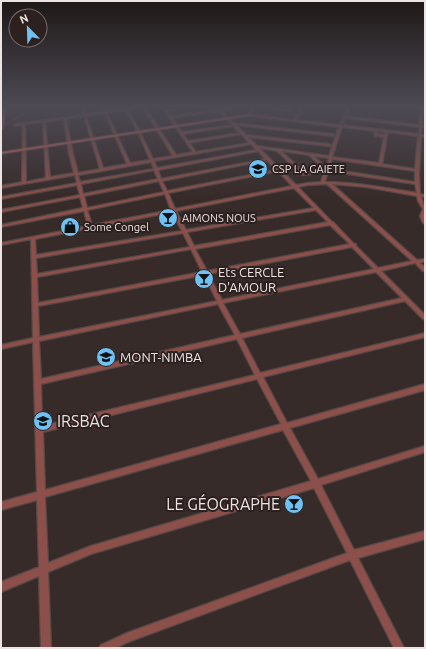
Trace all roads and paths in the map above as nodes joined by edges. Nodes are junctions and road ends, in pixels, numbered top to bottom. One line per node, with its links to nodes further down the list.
1 (24, 136): 24 (street)
2 (45, 136): 22 (street)
3 (69, 136): 16 (street)
4 (108, 136): 15 (street)
5 (117, 136): 33 (street)
6 (141, 136): 32 (street)
7 (162, 136): 29 (street)
8 (183, 136): 17 (street)
9 (228, 136): 17 (street)
10 (246, 136): 18 (street)
11 (262, 136): 20 (street)
12 (337, 136): 30 (street)
13 (386, 136): 34 (street)
14 (420, 136): 19 (street)
15 (92, 139): 16 (street); 36 (street)
16 (70, 142): 22 (street); 40 (street)
17 (187, 142): 27 (street)
18 (252, 142): 23 (street); 27 (street)
19 (420, 144): 21 (street); 39 (street)
20 (329, 145)
21 (425, 145)
22 (46, 146): 24 (street); 41 (street)
23 (258, 148): 25 (street); 31 (street); 35 (street)
24 (25, 150): 26 (street); 43 (street)
25 (278, 150): 28 (street); 38 (street)
26 (1, 153)
27 (195, 153): 29 (street)
28 (308, 154): 30 (street); 38 (street)
29 (175, 157): 32 (street)
30 (330, 158): 34 (street); 38 (street)
31 (268, 159): 37 (street); 42 (street)
32 (151, 161): 33 (street); 35 (street)
33 (129, 165): 36 (street)
34 (380, 165): 39 (street)
35 (155, 169): 42 (street); 44 (street)
36 (102, 170): 40 (street)
37 (279, 170): 47 (street); 49 (street)
38 (327, 170): 45 (street); 46 (street)
39 (417, 170): 46 (street)
40 (77, 174): 41 (street); 44 (street)
41 (48, 179): 43 (street)
42 (160, 180): 49 (street); 51 (street)
43 (24, 183): 48 (street)
44 (79, 183): 51 (street); 53 (street)
45 (325, 183): 47 (street); 50 (street); 70 (street)
46 (417, 183): 50 (street)
47 (295, 186): 55 (street); 56 (street)
48 (1, 187)
49 (166, 193): 54 (street); 56 (street)
50 (418, 195): 52 (street); 57 (street)
51 (81, 196): 54 (street); 58 (street)
52 (425, 196)
53 (1, 198)
54 (85, 209): 61 (street); 62 (street)
55 (318, 209): 59 (street); 63 (street)
56 (174, 210): 62 (street); 63 (street)
57 (425, 210): 60 (street)
58 (1, 211)
59 (332, 223): 66 (street); 67 (street)
60 (425, 223)
61 (1, 226)
62 (90, 227): 64 (street)
63 (184, 232): 67 (street); 68 (street)
64 (34, 238): 65 (street); 68 (street)
65 (1, 244)
66 (354, 245): 71 (street); 73 (street)
67 (193, 248): 73 (street); 74 (street)
68 (34, 257): 74 (street)
69 (425, 260): 70 (street)
70 (416, 262): 71 (street); 72 (street)
71 (378, 270): 75 (street); 76 (street)
72 (425, 270)
73 (205, 273): 76 (street); 77 (street)
74 (35, 276): 77 (street)
75 (406, 299): 78 (street); 80 (street)
76 (220, 302): 80 (street); 81 (street)
77 (36, 305): 81 (street)
78 (425, 318)
79 (425, 335): 83 (street)
80 (238, 337): 83 (street); 84 (street)
81 (36, 339): 82 (street); 84 (street)
82 (1, 347)
83 (259, 376): 86 (street); 87 (street)
84 (37, 382): 87 (street)
85 (425, 387): 86 (street)
86 (285, 426): 89 (street); 90 (street)
87 (40, 430): 90 (street)
88 (425, 449): 89 (street)
89 (316, 482): 93 (street); 94 (street)
90 (41, 494): 91 (street); 94 (street)
91 (1, 506)
92 (425, 535): 93 (street)
93 (353, 555): 97 (street); 98 (street)
94 (44, 570): 95 (street); 96 (street)
95 (1, 586)
96 (46, 648)
97 (104, 648)
98 (399, 648)

